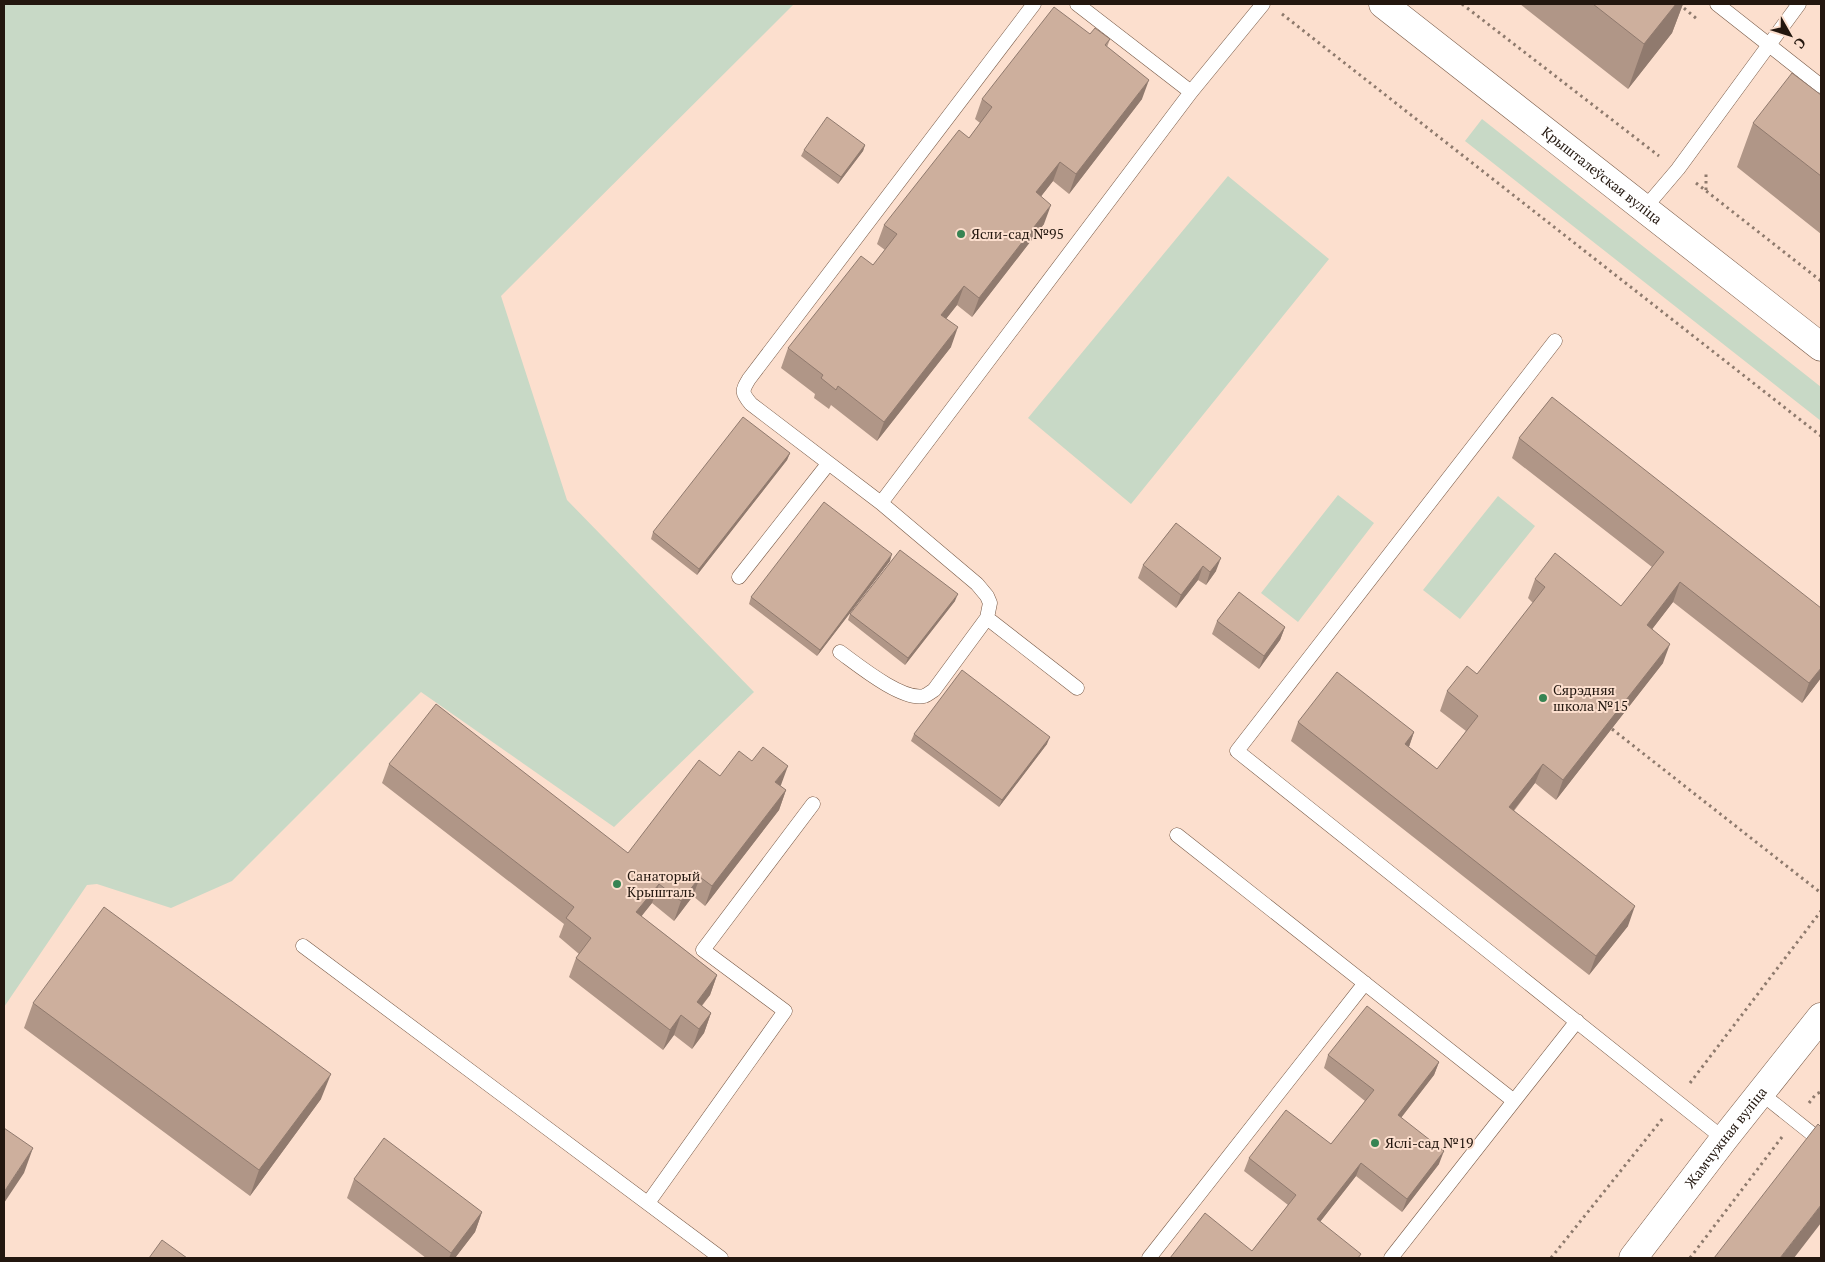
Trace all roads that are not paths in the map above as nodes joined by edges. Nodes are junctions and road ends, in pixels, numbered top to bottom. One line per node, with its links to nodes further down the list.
1 (1034, 4): 13 (lane)
2 (1076, 4): 9 (lane)
3 (1263, 4): 9 (lane)
4 (1383, 4): 10 (street, Крышталеўская вуліца)
5 (1717, 4): 7 (lane)
6 (1800, 4): 7 (lane)
7 (1769, 45): 8 (lane); 10 (lane)
8 (1821, 86)
9 (1190, 92): 14 (lane)
10 (1644, 209): 12 (street, Крышталеўская вуліца)
11 (1555, 341): 24 (lane)
12 (1821, 347)
13 (828, 464): 14 (lane); 15 (lane)
14 (881, 503): 16 (lane)
15 (739, 577)
16 (987, 618): 17 (lane); 18 (lane)
17 (840, 652)
18 (1077, 688)
19 (814, 804): 29 (lane)
20 (1177, 835): 22 (lane)
21 (303, 946): 29 (lane)
22 (1365, 983): 26 (lane); 31 (lane)
23 (1821, 1017): 25 (street, Жамчужная вуліца)
24 (1577, 1021): 26 (lane); 27 (lane)
25 (1762, 1094): 27 (street, Жамчужная вуліца); 28 (lane)
26 (1514, 1101): 32 (lane)
27 (1724, 1139): 33 (street, Жамчужная вуліца)
28 (1821, 1141)
29 (648, 1204): 30 (lane)
30 (720, 1258)
31 (1148, 1258)
32 (1391, 1258)
33 (1634, 1258)

